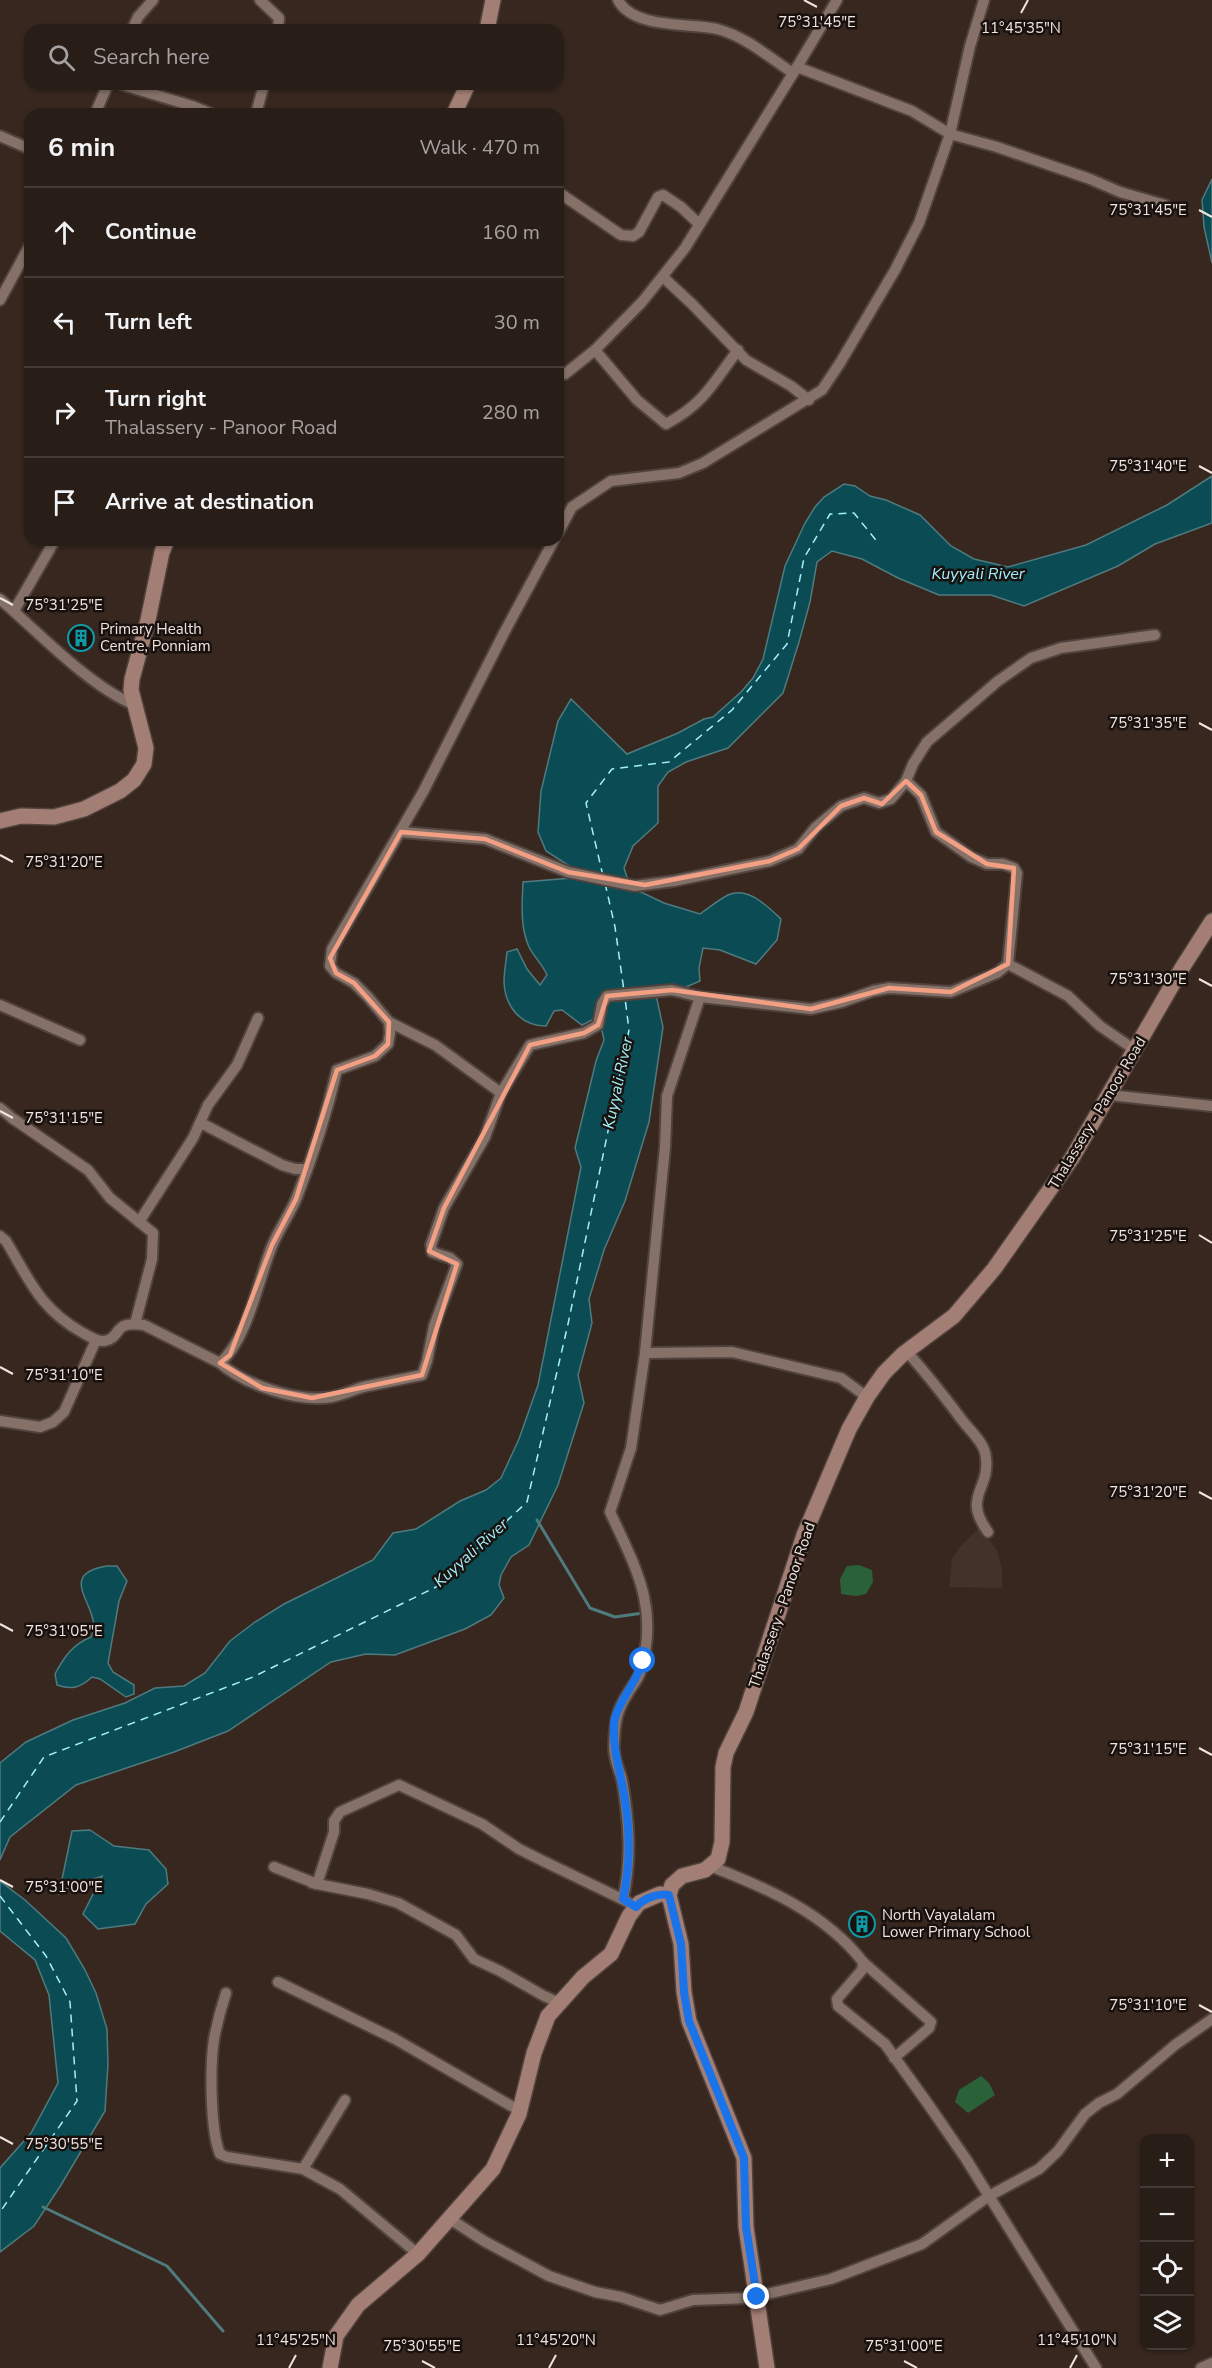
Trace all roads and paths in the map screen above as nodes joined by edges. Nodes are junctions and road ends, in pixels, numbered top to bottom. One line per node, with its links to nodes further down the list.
1 (153, 0): 9 (street)
2 (260, 0): 8 (street)
3 (279, 0): 8 (street)
4 (493, 0): 11 (main road)
5 (618, 0): 12 (street)
6 (837, 0): 12 (street)
7 (984, 0): 21 (street)
8 (271, 9): 10 (street)
9 (135, 24)
10 (278, 24)
11 (488, 24)
12 (795, 70): 21 (street); 26 (street)
13 (105, 90): 17 (street)
14 (140, 90): 18 (street)
15 (262, 90): 19 (street)
16 (465, 90): 20 (main road)
17 (98, 108)
18 (197, 108)
19 (258, 108)
20 (457, 108)
21 (950, 134): 25 (street); 33 (street)
22 (0, 136): 23 (street)
23 (24, 146)
24 (564, 196): 26 (street)
25 (1165, 205)
26 (699, 224): 28 (street)
27 (24, 256): 29 (street)
28 (663, 277): 30 (street); 31 (street)
29 (0, 300)
30 (595, 350): 31 (street); 32 (street)
31 (738, 350): 33 (street)
32 (564, 374)
33 (808, 400): 34 (street)
34 (564, 522)
35 (51, 546): 39 (street)
36 (164, 546): 41 (main road)
37 (551, 546): 44 (street)
38 (0, 599): 39 (street)
39 (14, 611): 41 (street)
40 (1155, 634): 42 (street)
41 (135, 705): 43 (main road)
42 (906, 781): 44 (street); 46 (street)
43 (0, 821)
44 (401, 832): 50 (street)
45 (1212, 921): 52 (main road, Thalassery - Panoor Road)
46 (1008, 964): 47 (street); 52 (street)
47 (700, 997): 53 (street); 64 (street)
48 (0, 1005): 51 (street)
49 (258, 1018): 57 (street)
50 (389, 1022): 53 (street); 58 (street)
51 (80, 1040)
52 (1135, 1050): 54 (main road, Thalassery - Panoor Road)
53 (501, 1093): 65 (street)
54 (1109, 1095): 55 (street); 63 (main road, Thalassery - Panoor Road)
55 (1212, 1106)
56 (0, 1108): 59 (street)
57 (201, 1123): 58 (street); 59 (street)
58 (307, 1169): 65 (street)
59 (139, 1222): 61 (street)
60 (0, 1236): 62 (street)
61 (135, 1324): 62 (street); 65 (street)
62 (96, 1340): 67 (street)
63 (906, 1352): 66 (main road, Thalassery - Panoor Road); 68 (street)
64 (645, 1353): 66 (street); 74 (street)
65 (220, 1363)
66 (867, 1397): 69 (main road, Thalassery - Panoor Road)
67 (0, 1421)
68 (988, 1532)
69 (710, 1866): 73 (main road); 75 (street)
70 (274, 1867): 72 (street)
71 (292, 1878): 72 (street)
72 (316, 1884): 74 (street); 78 (street)
73 (669, 1895): 74 (main road); 87 (main road)
74 (630, 1903): 78 (main road)
75 (863, 1962): 80 (street); 80 (street)
76 (278, 1982): 82 (street)
77 (226, 1994): 83 (street)
78 (560, 2003): 82 (main road)
79 (1212, 2019): 84 (street)
80 (894, 2058): 84 (street)
81 (345, 2100): 83 (street)
82 (520, 2111): 85 (main road)
83 (303, 2169): 86 (street)
84 (989, 2196): 87 (street); 91 (street)
85 (450, 2219): 86 (main road); 87 (street)
86 (418, 2254): 89 (main road)
87 (757, 2297): 90 (main road)
88 (1212, 2363): 92 (street)
89 (330, 2368)
90 (767, 2368)
91 (1096, 2368)
92 (1201, 2368)

